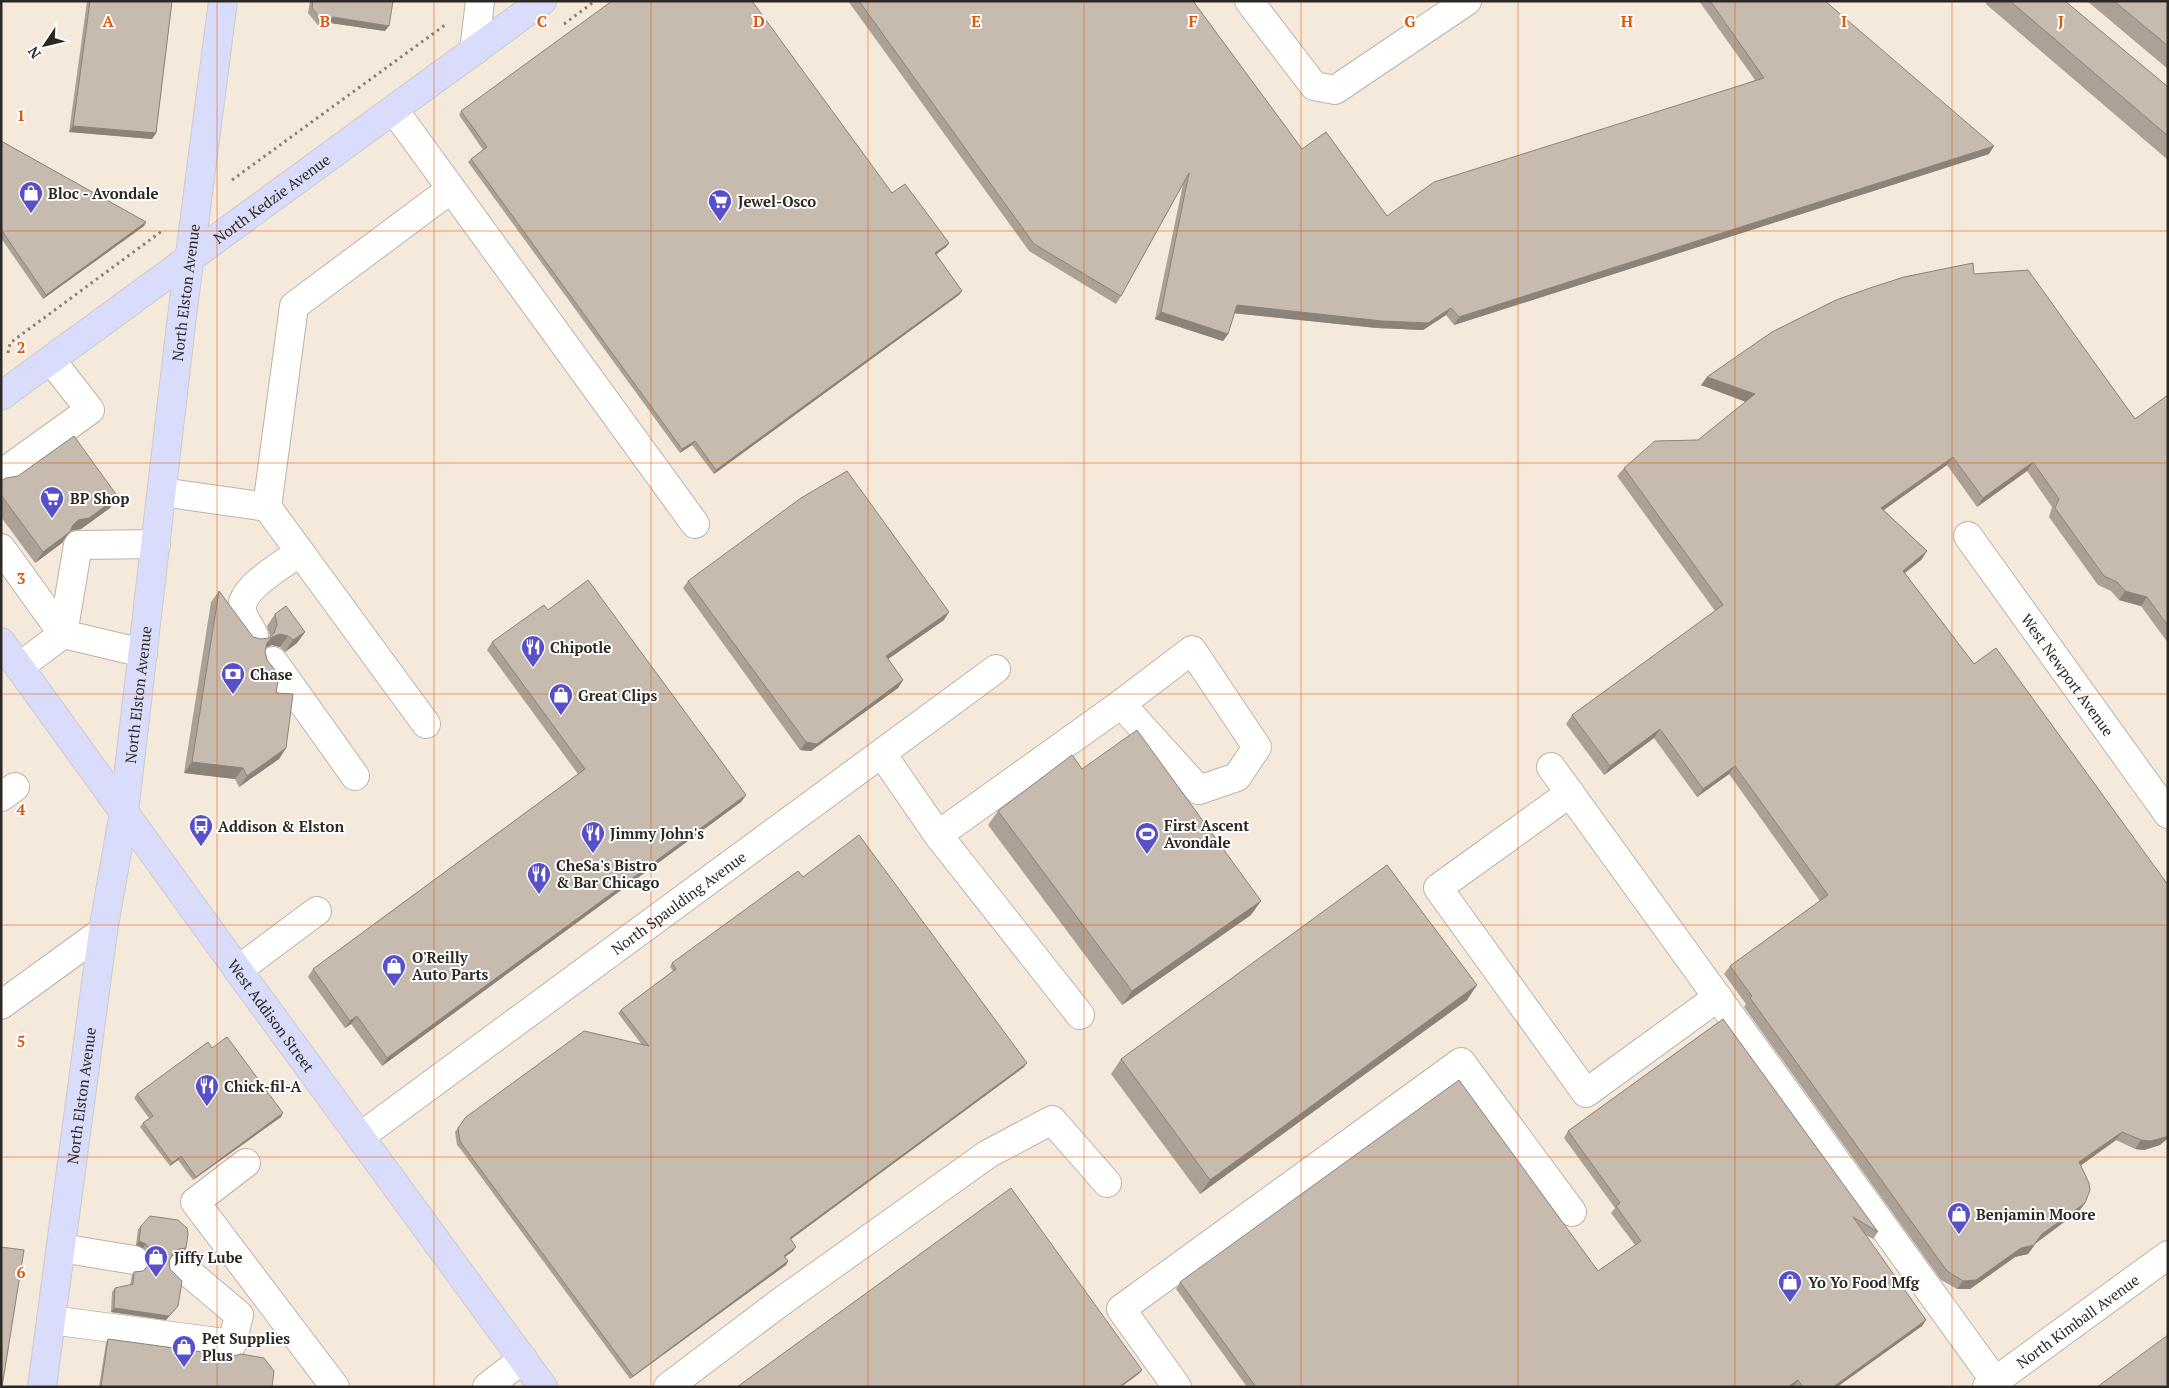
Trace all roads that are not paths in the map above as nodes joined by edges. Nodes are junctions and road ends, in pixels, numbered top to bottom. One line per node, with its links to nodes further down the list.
1 (223, 1): 9 (main road, North Elston Avenue)
2 (480, 1): 6 (street)
3 (542, 1): 6 (main road, North Kedzie Avenue)
4 (1249, 1): 5 (street)
5 (1467, 1)
6 (474, 51): 7 (main road, North Kedzie Avenue)
7 (394, 110): 8 (street); 9 (main road, North Kedzie Avenue)
8 (451, 189): 14 (street); 15 (street)
9 (190, 258): 10 (main road, North Kedzie Avenue); 13 (main road, North Elston Avenue)
10 (50, 360): 11 (main road, North Kedzie Avenue); 12 (street)
11 (1, 396)
12 (1, 474)
13 (162, 492): 14 (street); 17 (main road, North Elston Avenue)
14 (267, 507): 19 (street)
15 (695, 524)
16 (1968, 536): 34 (street, West Newport Avenue)
17 (156, 544): 20 (street); 23 (main road, North Elston Avenue)
18 (1, 548): 20 (street)
19 (300, 552): 21 (street); 28 (street)
20 (63, 634): 23 (street); 25 (street)
21 (254, 635)
22 (1, 642): 25 (main road, West Addison Street)
23 (143, 653): 33 (main road, North Elston Avenue)
24 (273, 661): 31 (street)
25 (19, 667): 33 (main road, West Addison Street)
26 (996, 670): 29 (street, North Spaulding Avenue)
27 (1121, 704): 27 (street); 35 (street)
28 (426, 724)
29 (882, 754): 35 (street); 42 (street, North Spaulding Avenue)
30 (1551, 767): 32 (street)
31 (355, 776)
32 (1570, 793): 39 (street); 39 (street)
33 (124, 812): 37 (main road, North Elston Avenue); 38 (main road, West Addison Street)
34 (2168, 814)
35 (938, 835): 41 (street)
36 (317, 911): 38 (street)
37 (103, 931): 40 (street); 46 (main road, North Elston Avenue)
38 (238, 970): 42 (main road, West Addison Street)
39 (1718, 997): 52 (street)
40 (1, 1005)
41 (1080, 1015)
42 (361, 1136): 51 (main road, West Addison Street)
43 (246, 1162): 54 (street)
44 (1107, 1183): 57 (street)
45 (1572, 1212): 58 (street)
46 (61, 1248): 48 (street); 50 (main road, North Elston Avenue)
47 (2168, 1255): 52 (street, North Kimball Avenue)
48 (134, 1260)
49 (182, 1267): 50 (street)
50 (51, 1320): 53 (main road, North Elston Avenue)
51 (523, 1359): 55 (street); 56 (main road, West Addison Street)
52 (1991, 1384)
53 (42, 1387)
54 (335, 1387)
55 (487, 1387)
56 (543, 1387)
57 (668, 1387)
58 (1177, 1387)

